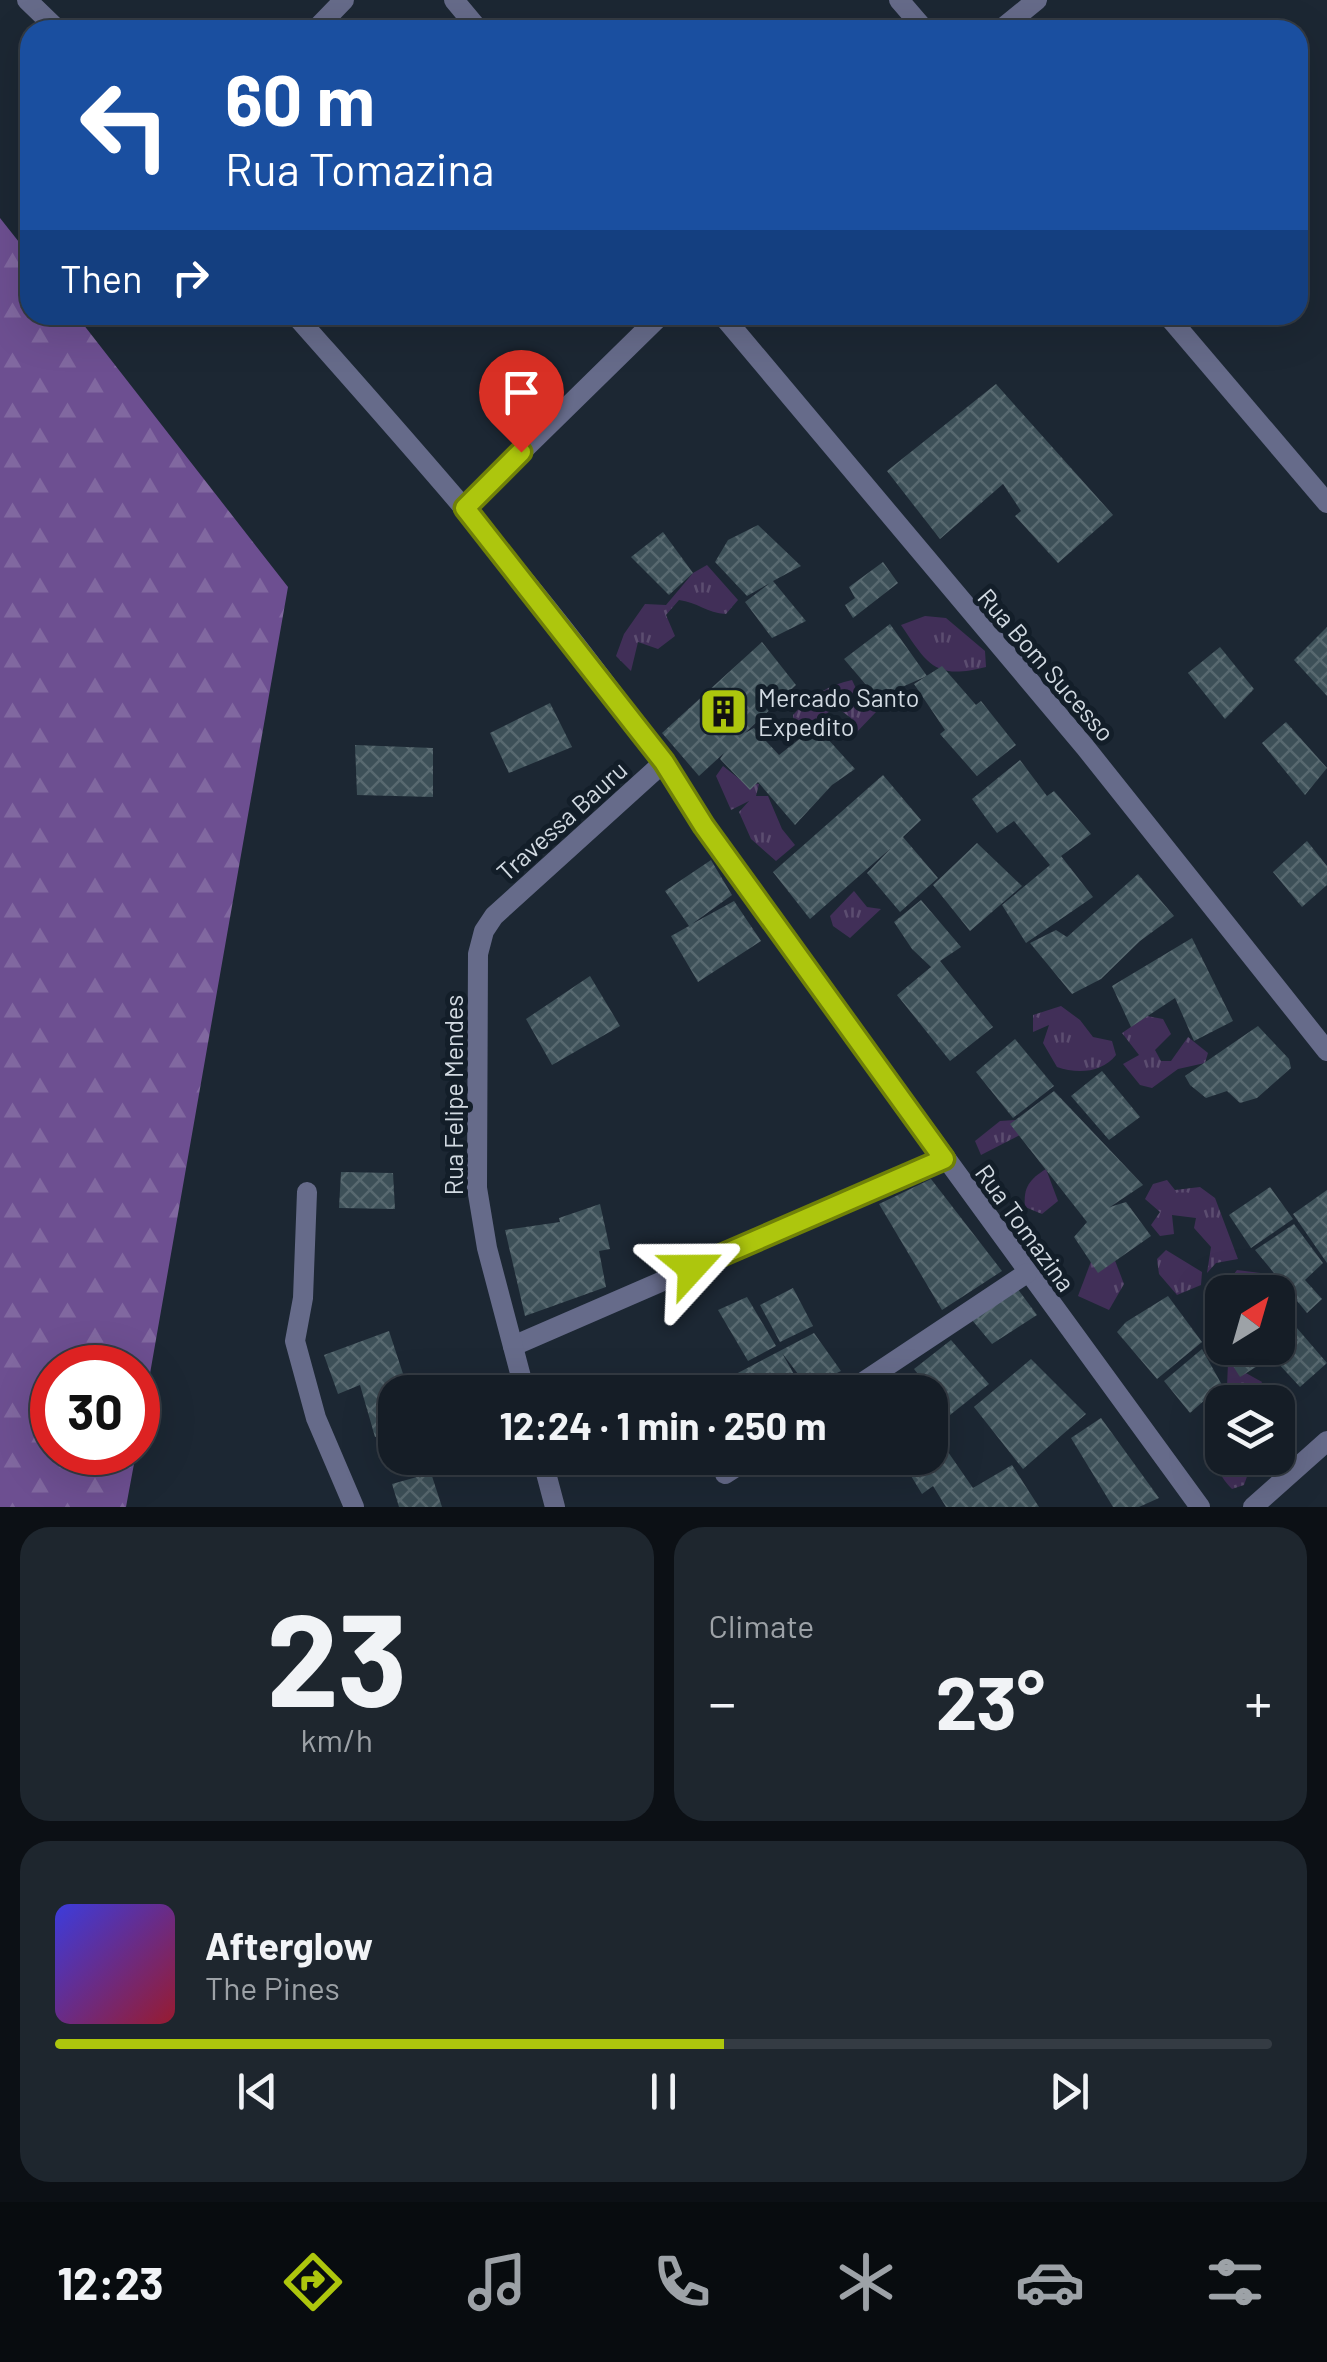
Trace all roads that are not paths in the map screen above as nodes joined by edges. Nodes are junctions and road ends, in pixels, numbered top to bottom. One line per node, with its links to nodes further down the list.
1 (27, 0): 6 (street)
2 (344, 0): 7 (street)
3 (454, 0): 8 (street)
4 (899, 0): 9 (street)
5 (1037, 0): 10 (street)
6 (48, 20)
7 (324, 20)
8 (471, 20)
9 (916, 20)
10 (1012, 20)
11 (304, 325): 16 (street, Rua Tomazina)
12 (651, 325): 16 (street)
13 (730, 325): 19 (street, Rua Bom Sucesso)
14 (1176, 325): 15 (street)
15 (1327, 503)
16 (465, 508): 17 (street, Rua Tomazina)
17 (664, 762): 18 (street, Travessa Bauru); 20 (street, Rua Tomazina)
18 (494, 916): 23 (street, Rua Felipe Mendes)
19 (1327, 1051)
20 (944, 1159): 22 (street, Rua Tomazina); 23 (street)
21 (306, 1192): 28 (street)
22 (1027, 1274): 25 (street); 30 (street, Rua Tomazina)
23 (513, 1346): 24 (street, Rua Felipe Mendes)
24 (521, 1375)
25 (874, 1375)
26 (1327, 1441): 31 (street)
27 (547, 1475): 29 (street)
28 (354, 1507)
29 (555, 1507)
30 (1200, 1507)
31 (1253, 1507)

